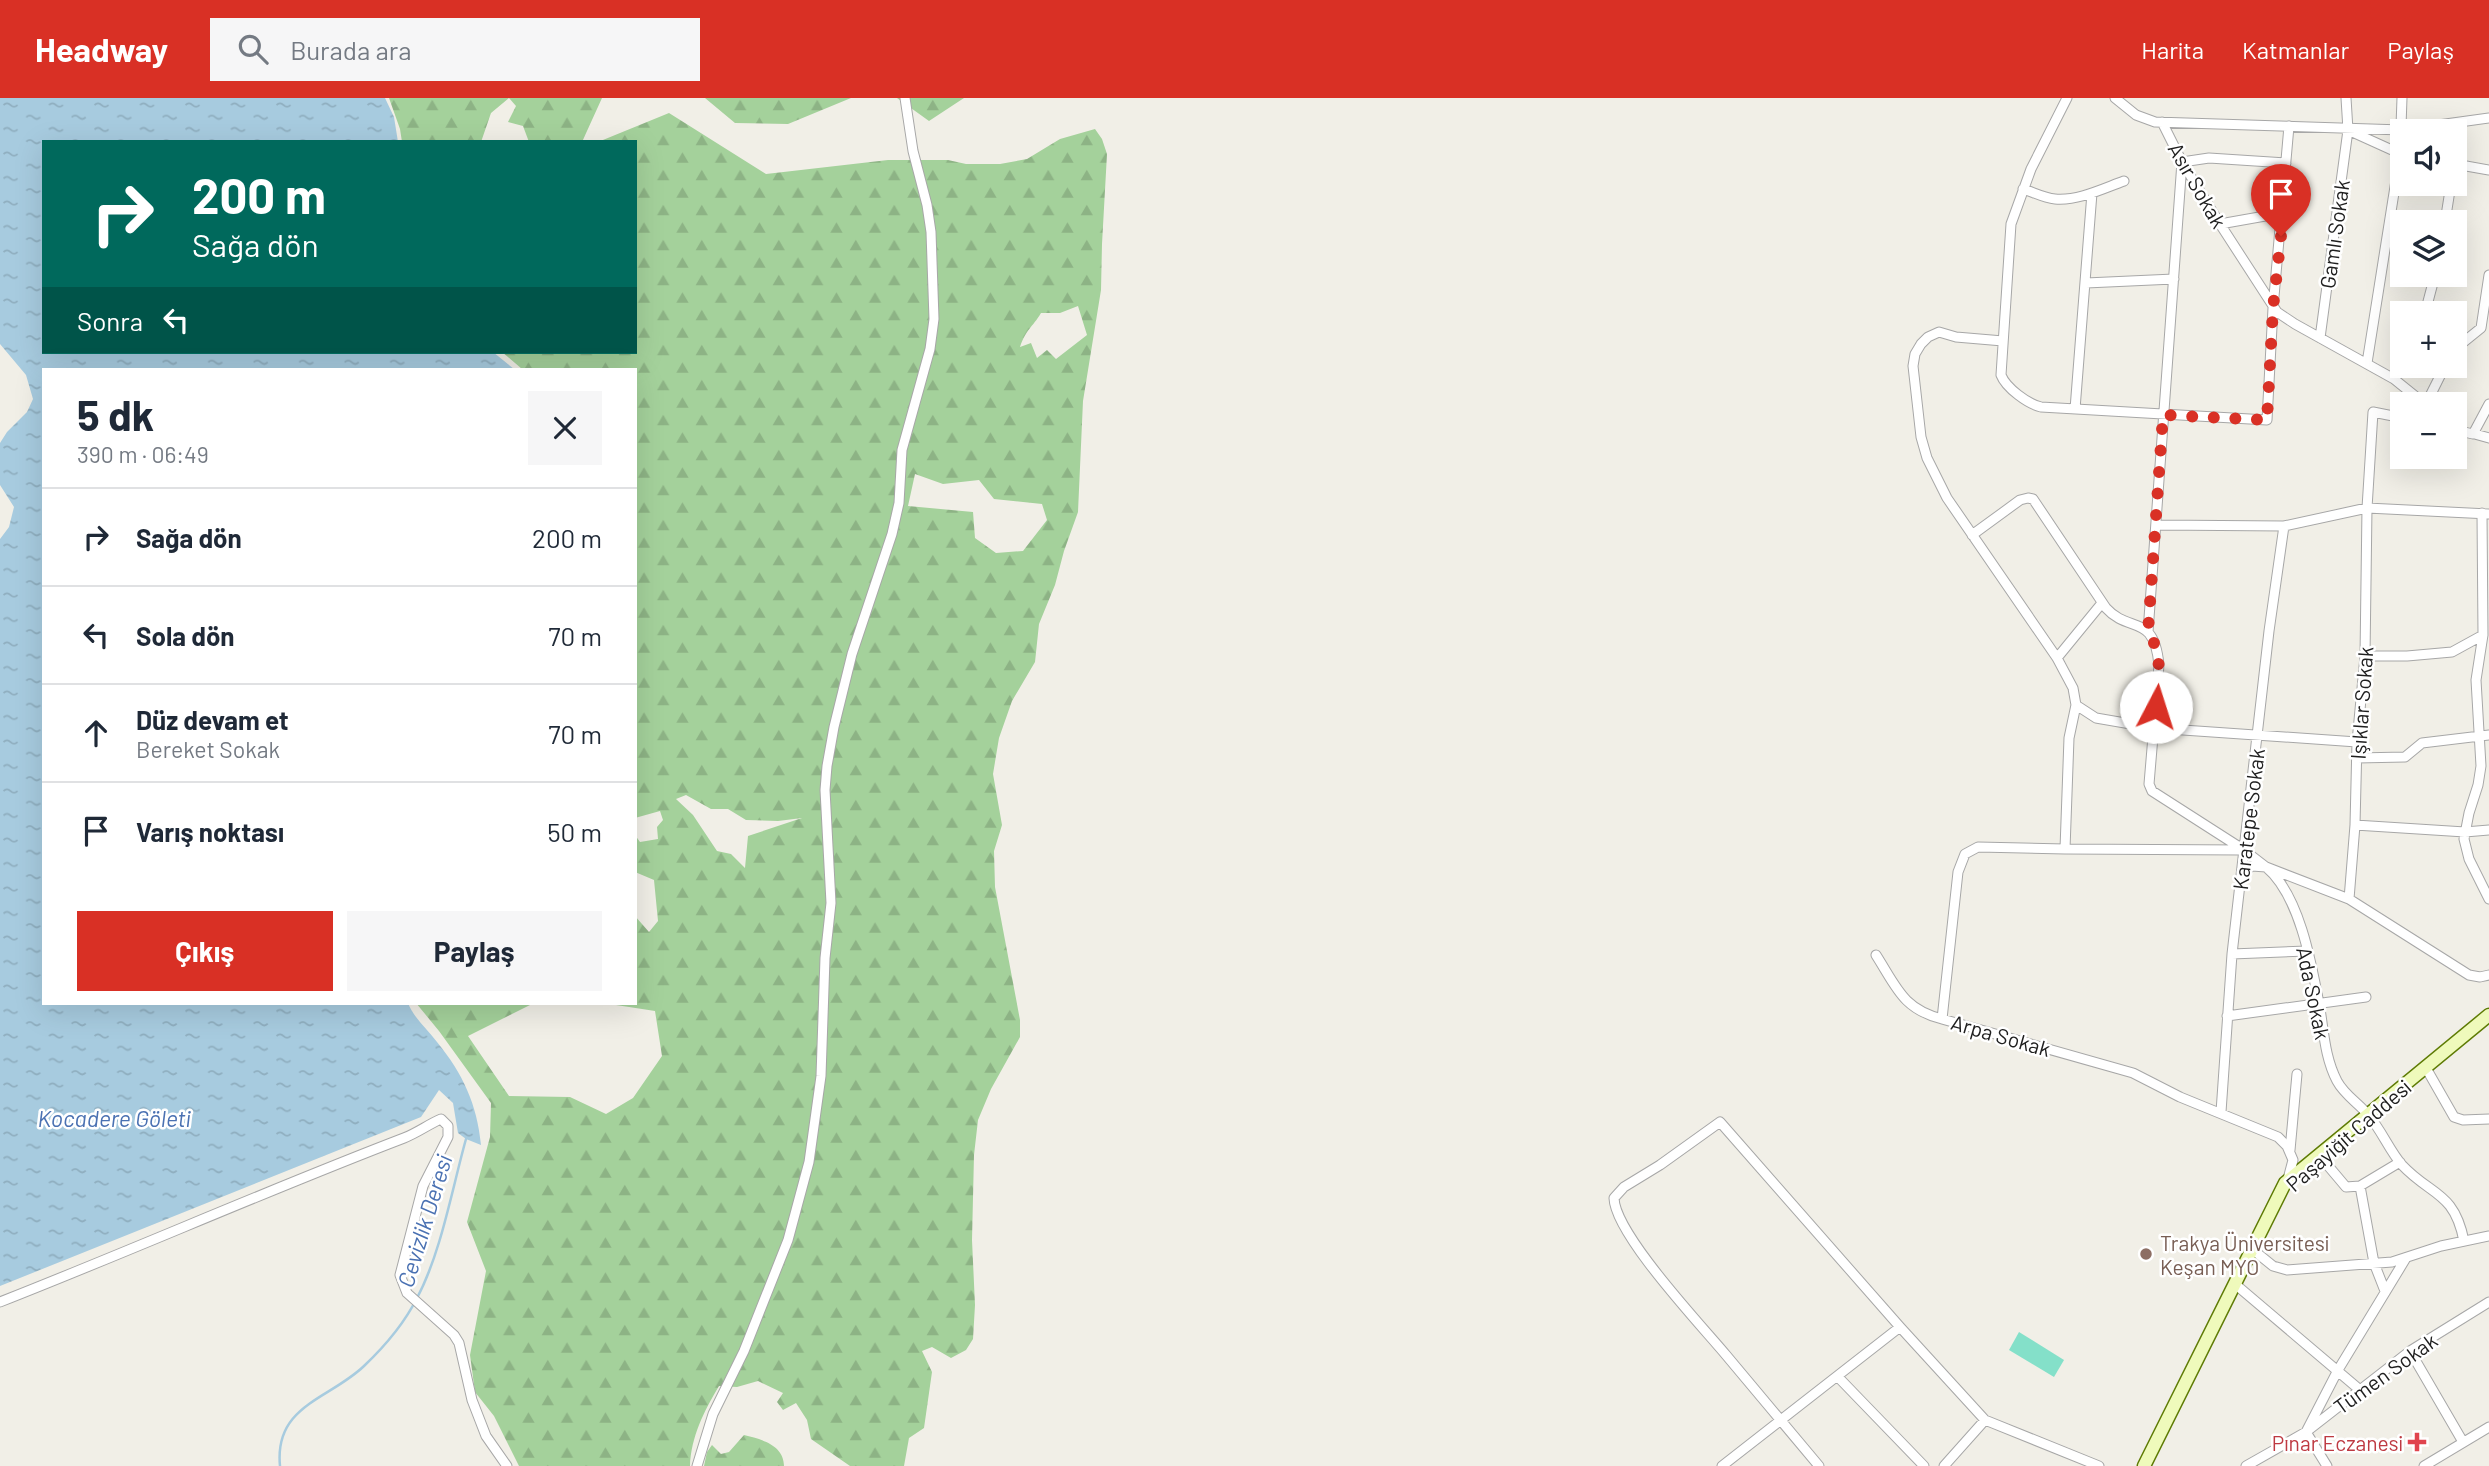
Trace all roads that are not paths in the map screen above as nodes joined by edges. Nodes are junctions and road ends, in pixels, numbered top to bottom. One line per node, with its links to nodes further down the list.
1 (905, 98): 110 (street)
2 (2067, 98): 19 (street)
3 (2115, 98): 9 (street)
4 (2346, 98): 11 (street, Gamlı Sokak)
5 (2402, 98): 7 (street)
6 (2489, 118): 8 (street)
7 (2402, 119)
8 (2467, 121)
9 (2162, 122): 10 (street); 14 (street, Asır Sokak)
10 (2289, 126): 11 (street); 15 (street)
11 (2348, 130): 12 (street); 13 (street); 28 (street, Gamlı Sokak)
12 (2390, 130)
13 (2390, 150)
14 (2182, 162): 15 (street); 23 (street, Asır Sokak); 25 (street)
15 (2286, 163): 22 (street)
16 (2467, 166): 17 (street)
17 (2489, 170)
18 (2124, 181): 20 (street)
19 (2023, 189): 20 (street); 30 (street)
20 (2092, 193): 26 (street)
21 (2394, 196): 31 (street)
22 (2281, 213): 23 (street); 27 (street)
23 (2220, 224): 27 (street, Asır Sokak)
24 (2489, 275): 29 (street)
25 (2174, 279): 26 (street); 36 (street)
26 (2086, 283): 35 (street)
27 (2273, 308): 28 (street, Asır Sokak); 36 (street)
28 (2320, 338): 31 (street, Asır Sokak)
29 (2467, 339)
30 (2003, 341): 35 (street); 45 (street)
31 (2367, 363): 32 (street, Asır Sokak)
32 (2394, 379): 33 (street, Asır Sokak)
33 (2410, 392)
34 (2489, 404): 39 (street)
35 (2075, 409): 36 (street)
36 (2163, 415): 43 (street)
37 (2390, 415): 41 (street, Işıklar Sokak)
38 (2467, 432): 39 (street)
39 (2473, 434): 40 (street)
40 (2489, 438)
41 (2367, 508): 42 (street); 44 (street); 51 (street, Işıklar Sokak)
42 (2486, 514): 50 (street)
43 (2157, 525): 44 (street); 47 (street)
44 (2284, 526): 58 (street, Karatepe Sokak)
45 (1972, 535): 46 (street); 52 (street)
46 (2102, 603): 48 (street); 52 (street)
47 (2150, 610): 48 (street); 49 (street)
48 (2137, 624): 49 (street)
49 (2148, 632): 56 (street)
50 (2483, 635): 51 (street); 54 (street)
51 (2365, 656): 59 (street, Işıklar Sokak)
52 (2057, 657): 55 (street)
53 (2489, 678): 54 (street)
54 (2476, 680): 57 (street)
55 (2076, 705): 56 (street); 64 (street)
56 (2154, 728): 58 (street); 65 (street)
57 (2484, 735): 60 (street); 63 (street)
58 (2259, 736): 59 (street); 65 (street, Karatepe Sokak)
59 (2357, 742): 60 (street, Işıklar Sokak)
60 (2357, 758): 61 (street, Işıklar Sokak)
61 (2355, 825): 63 (street); 68 (street, Işıklar Sokak)
62 (2489, 830): 63 (street)
63 (2465, 832): 69 (street)
64 (2065, 849): 65 (street); 78 (street, Arpa Sokak)
65 (2244, 850): 66 (street); 67 (street, Karatepe Sokak)
66 (2266, 867): 67 (street); 68 (street); 70 (street, Ada Sokak)
67 (2242, 873): 71 (street, Karatepe Sokak)
68 (2349, 899): 73 (street)
69 (2489, 899)
70 (2307, 951): 71 (street); 75 (street, Ada Sokak)
71 (2232, 954): 77 (street, Karatepe Sokak)
72 (1876, 955): 78 (street)
73 (2489, 975)
74 (2367, 997): 75 (street)
75 (2319, 1004): 77 (street); 82 (street, Ada Sokak)
76 (2489, 1015): 79 (main road, Paşayiğit Caddesi)
77 (2228, 1016): 81 (street, Karatepe Sokak)
78 (1942, 1019): 81 (street, Arpa Sokak)
79 (2426, 1068): 82 (main road, Paşayiğit Caddesi); 83 (street)
80 (2297, 1074): 84 (street)
81 (2221, 1112): 84 (street, Arpa Sokak)
82 (2368, 1114): 85 (main road, Paşayiğit Caddesi); 86 (street, Ada Sokak)
83 (2489, 1119)
84 (2291, 1154): 85 (street); 87 (street)
85 (2315, 1159): 87 (main road, Paşayiğit Caddesi); 88 (street)
86 (2400, 1162): 88 (street); 90 (street, Ada Sokak)
87 (2286, 1183): 91 (main road, Paşayiğit Caddesi)
88 (2360, 1186): 93 (street)
89 (2489, 1236): 90 (street)
90 (2464, 1241): 92 (street)
91 (2252, 1249): 93 (street); 94 (main road, Paşayiğit Caddesi)
92 (2406, 1258): 93 (street); 95 (street)
93 (2374, 1263): 95 (street)
94 (2235, 1284): 100 (street); 116 (main road, Paşayiğit Caddesi)
95 (2385, 1291): 100 (street)
96 (0, 1302): 108 (street)
97 (2489, 1302): 99 (street, Tümen Sokak)
98 (1900, 1328): 101 (street); 103 (street); 104 (street)
99 (2410, 1351): 102 (street, Tümen Sokak); 107 (street)
100 (2338, 1370): 102 (street); 106 (street)
101 (1838, 1377): 103 (street); 113 (street)
102 (2360, 1390): 106 (street, Tümen Sokak)
103 (1781, 1419): 111 (street); 112 (street)
104 (1985, 1420): 114 (street); 115 (street)
105 (2489, 1427): 107 (street)
106 (2306, 1432): 117 (street, Tümen Sokak); 118 (street)
107 (2463, 1442): 119 (street)
108 (498, 1461): 109 (street)
109 (507, 1466)
110 (697, 1466)
111 (1721, 1466)
112 (1819, 1466)
113 (1924, 1466)
114 (1944, 1466)
115 (2099, 1466)
116 (2144, 1466)
117 (2246, 1466)
118 (2327, 1466)
119 (2424, 1466)

